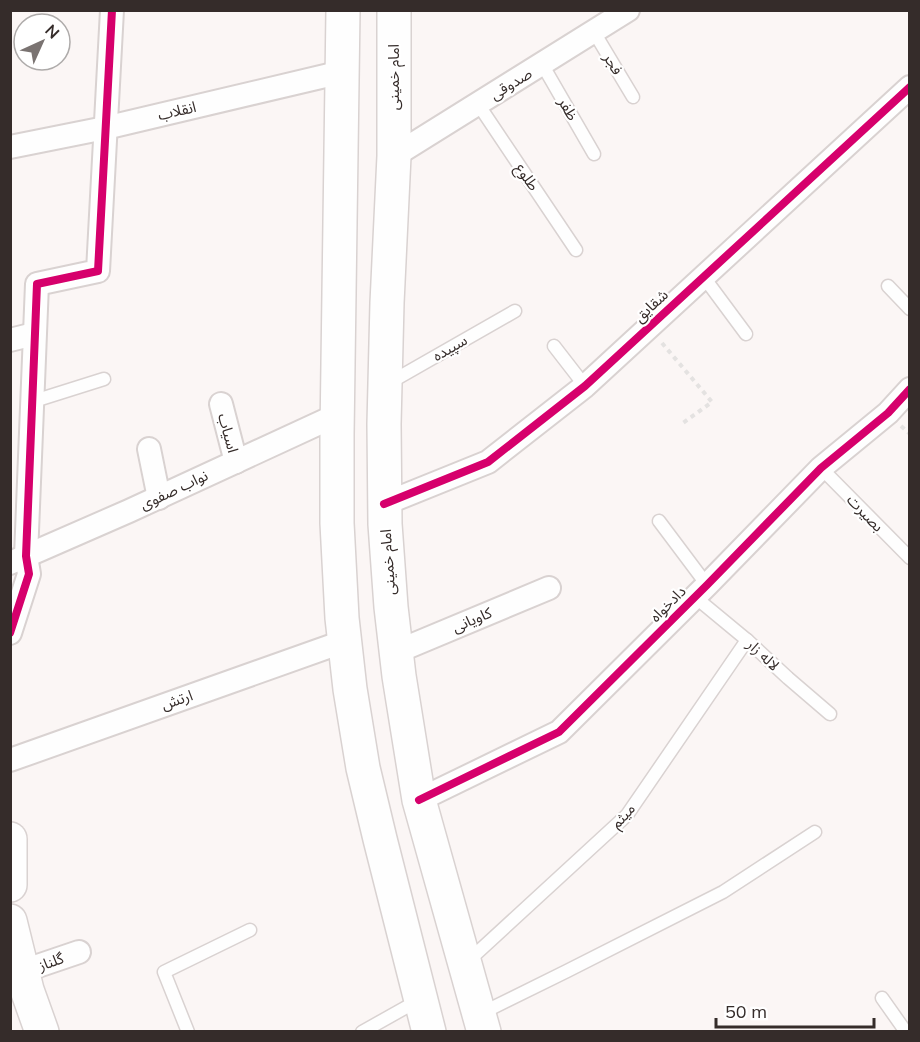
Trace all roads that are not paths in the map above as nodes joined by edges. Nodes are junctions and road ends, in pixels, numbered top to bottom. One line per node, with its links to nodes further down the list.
1 (112, 10): 11 (street)
2 (343, 10): 7 (main road)
3 (394, 10): 14 (main road, امام خمینی)
4 (628, 10): 5 (street, صدوقی)
5 (594, 32): 6 (street, صدوقی); 9 (lane, فجر)
6 (542, 64): 10 (street, صدوقی); 13 (lane, ظفر)
7 (342, 72): 11 (street, انقلاب); 15 (main road)
8 (909, 87): 17 (street, شقایق)
9 (633, 97)
10 (478, 104): 14 (street, صدوقی); 16 (lane, طلوع)
11 (105, 128): 12 (street, انقلاب); 22 (street)
12 (10, 147)
13 (594, 154)
14 (394, 156): 19 (main road, امام خمینی)
15 (340, 208): 19 (main road); 32 (main road)
16 (576, 250)
17 (703, 276): 23 (lane); 28 (street, شقایق)
18 (888, 286): 20 (lane)
19 (387, 303): 27 (main road, امام خمینی)
20 (909, 309)
21 (515, 311): 27 (lane, سپیده)
22 (34, 334): 24 (street); 30 (street)
23 (746, 334)
24 (10, 340)
25 (554, 346): 28 (lane)
26 (104, 379): 30 (lane)
27 (385, 385): 37 (main road, امام خمینی)
28 (585, 386): 37 (street, شقایق)
29 (909, 389): 35 (street, دادخواه)
30 (32, 402): 40 (street)
31 (221, 404): 34 (street, اسیاب)
32 (337, 416): 34 (street, نواب صفوی); 45 (main road)
33 (148, 449): 36 (street)
34 (236, 462): 36 (street, نواب صفوی)
35 (821, 468): 39 (lane, بصیرت); 42 (street, دادخواه)
36 (159, 498): 40 (street, نواب صفوی)
37 (384, 504): 46 (main road, امام خمینی)
38 (659, 521): 42 (lane, لاله زار)
39 (909, 558)
40 (18, 560): 43 (street)
41 (549, 588): 46 (street, کاویانی)
42 (701, 591): 44 (lane, لاله زار); 49 (street, دادخواه)
43 (10, 633)
44 (747, 640): 47 (lane, لاله زار); 56 (lane, میثم)
45 (345, 641): 48 (street, ارتش); 59 (main road)
46 (396, 652): 49 (main road, امام خمینی)
47 (830, 714)
48 (10, 760)
49 (419, 800): 56 (main road, امام خمینی)
50 (815, 832): 60 (lane)
51 (11, 838): 52 (main road)
52 (10, 885)
53 (10, 921): 57 (main road)
54 (250, 930): 62 (lane)
55 (79, 952): 57 (street, گلناز)
56 (466, 964): 60 (main road, امام خمینی)
57 (23, 972): 61 (main road)
58 (882, 998): 65 (lane)
59 (420, 999): 63 (lane); 64 (main road)
60 (482, 1023)
61 (42, 1032)
62 (188, 1032)
63 (362, 1032)
64 (429, 1032)
65 (906, 1032)

